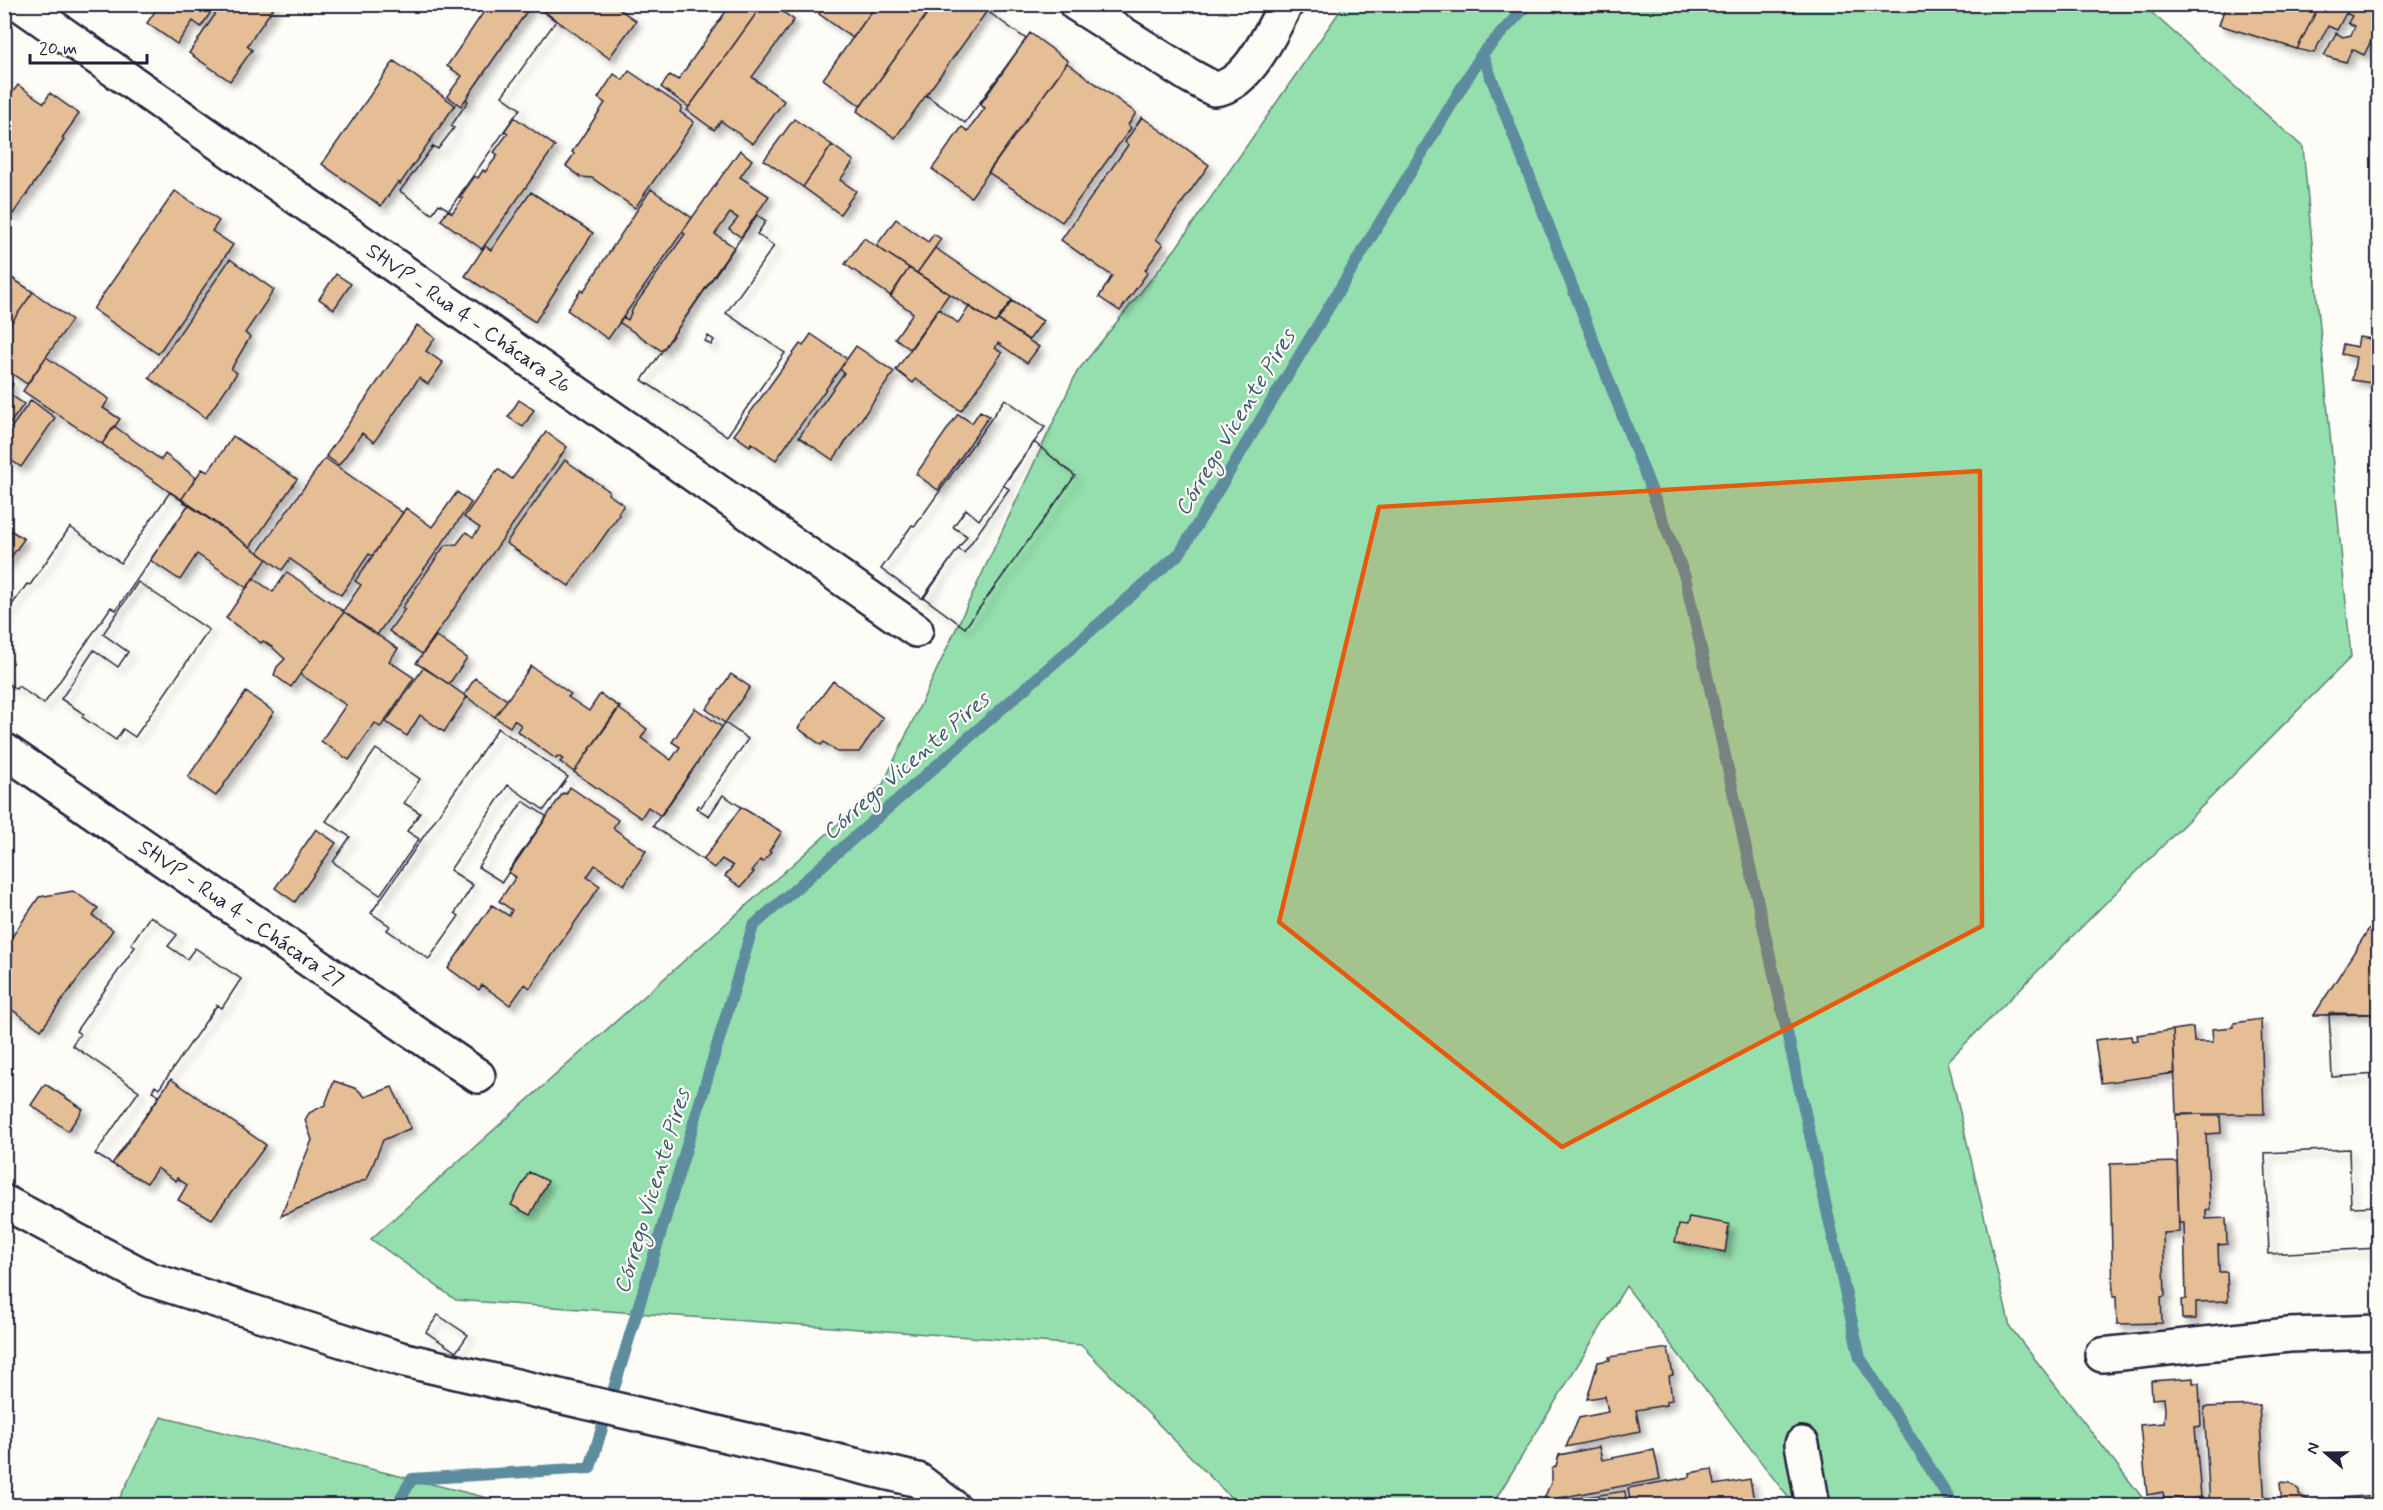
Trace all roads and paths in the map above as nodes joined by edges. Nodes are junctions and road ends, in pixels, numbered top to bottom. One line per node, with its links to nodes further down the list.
1 (20, 4): 4 (street, SHVP - Rua 4 - Chácara 26)
2 (1076, 4): 3 (street)
3 (1286, 4)
4 (916, 630)
5 (4, 750): 6 (street, SHVP - Rua 4 - Chácara 27)
6 (478, 1076)
7 (4, 1202): 11 (street)
8 (2379, 1332): 9 (street)
9 (2102, 1355)
10 (1802, 1444): 12 (street)
11 (952, 1506)
12 (1813, 1506)

